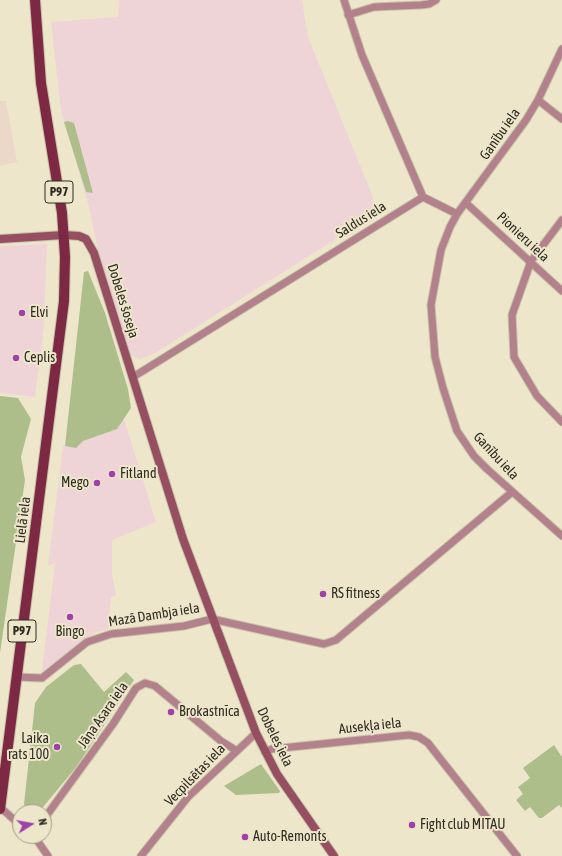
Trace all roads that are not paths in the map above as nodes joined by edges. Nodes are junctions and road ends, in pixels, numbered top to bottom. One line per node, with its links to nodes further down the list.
1 (35, 0): 12 (main road, P97)
2 (344, 0): 4 (street)
3 (436, 0): 4 (street)
4 (348, 15): 8 (street)
5 (562, 49): 6 (street, Ganību iela)
6 (538, 100): 7 (street); 9 (street, Ganību iela)
7 (562, 119)
8 (423, 197): 10 (street); 16 (street, Saldus iela)
9 (466, 203): 10 (street, Ganību iela); 14 (street, Pionieru iela)
10 (457, 214): 18 (street, Ganību iela)
11 (562, 220): 14 (street)
12 (64, 235): 13 (street, Dobeles šoseja); 16 (street, Dobeles šoseja); 21 (main road, Lielā iela / P97)
13 (0, 238)
14 (531, 261): 15 (street, Pionieru iela); 17 (street)
15 (562, 291)
16 (133, 377): 20 (street, Dobeles šoseja)
17 (562, 422)
18 (512, 492): 19 (street); 20 (street, Ganību iela)
19 (562, 536)
20 (212, 619): 21 (street, Mazā Dambja iela); 22 (street, Dobeles iela)
21 (16, 677): 25 (main road, Lielā iela / P97)
22 (256, 733): 23 (street, Vecpilsētas iela); 24 (street, Dobeles iela)
23 (237, 751): 26 (street, Jāņa Asara iela); 30 (street, Vecpilsētas iela)
24 (265, 752): 31 (street, Dobeles iela); 32 (street, Ausekļa iela)
25 (0, 808): 27 (street)
26 (52, 808)
27 (12, 818)
28 (40, 844): 29 (street)
29 (48, 856)
30 (141, 856)
31 (334, 856)
32 (517, 856)

